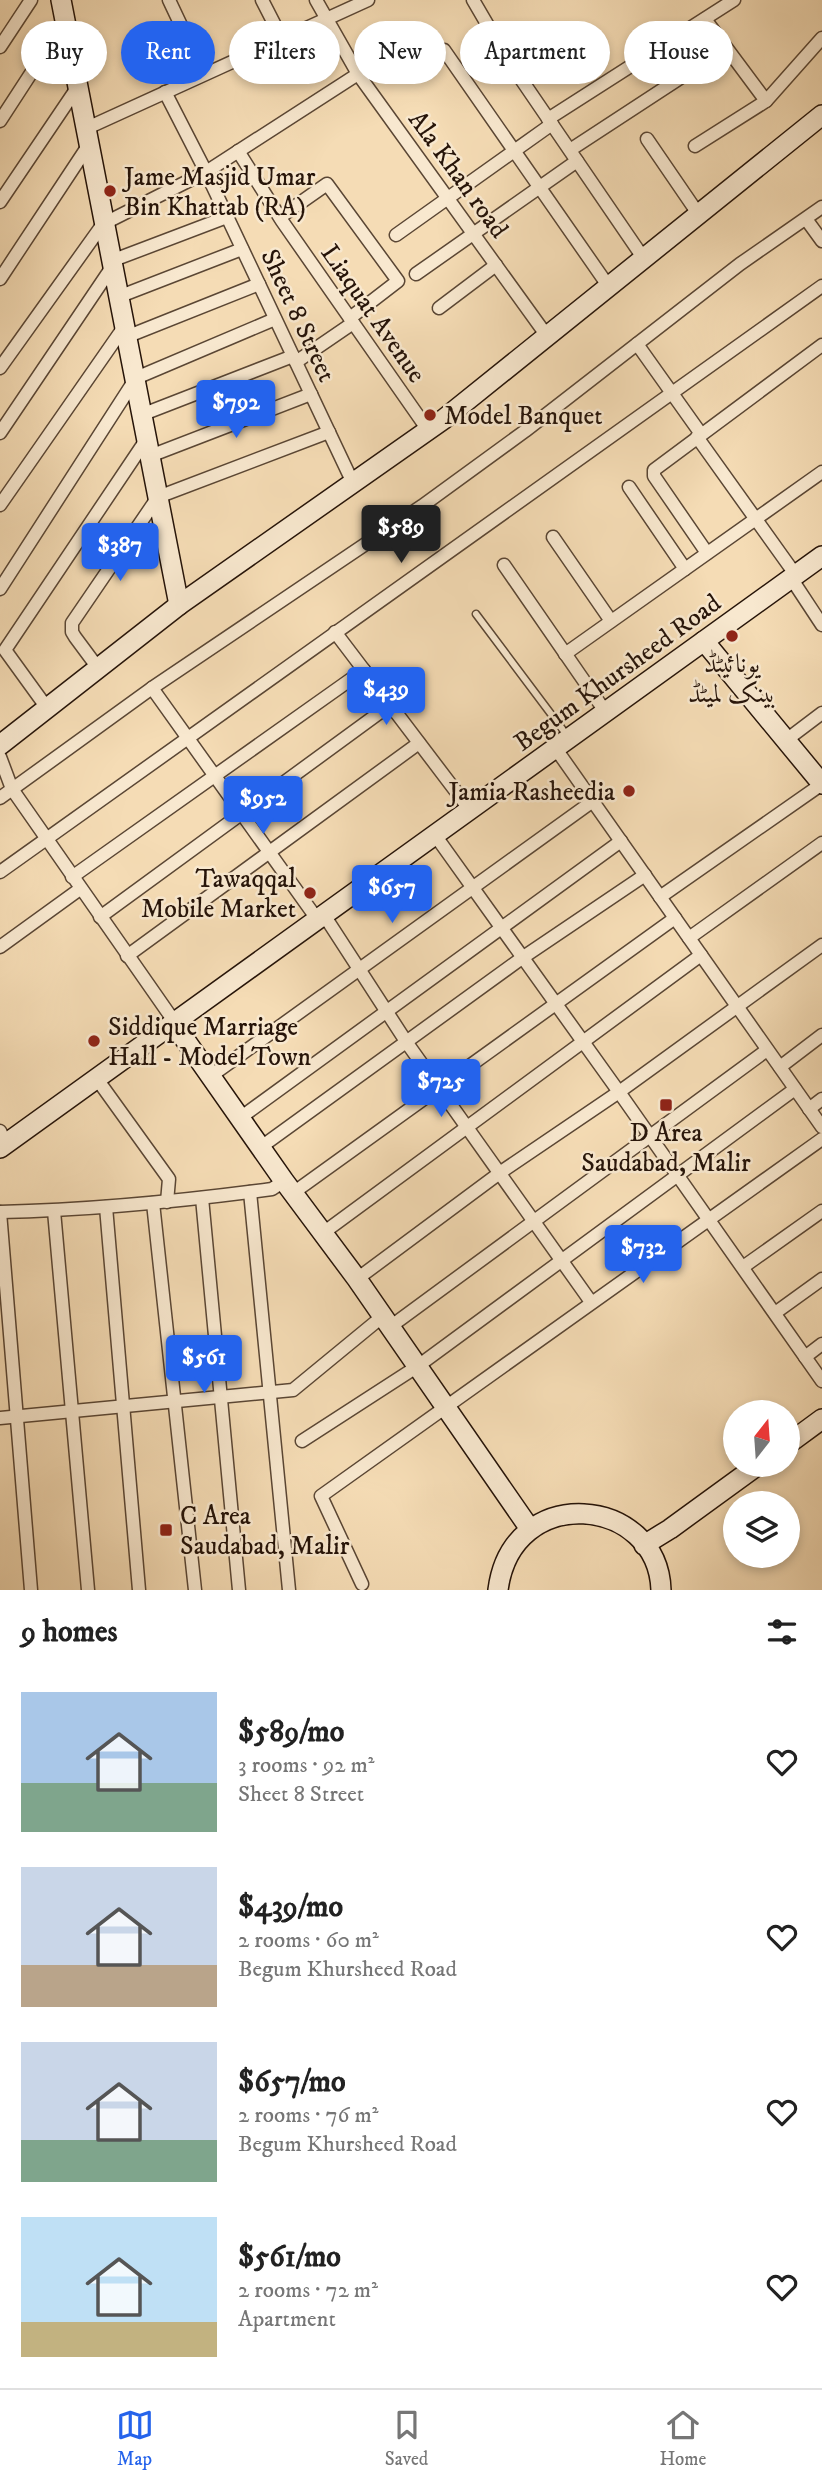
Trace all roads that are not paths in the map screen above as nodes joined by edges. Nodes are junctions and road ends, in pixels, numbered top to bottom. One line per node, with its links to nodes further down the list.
1 (31, 0): 16 (street)
2 (61, 0): 11 (street)
3 (169, 0): 12 (street)
4 (262, 0): 13 (street)
5 (316, 0): 9 (street, Ala Khan road)
6 (368, 0): 9 (street)
7 (472, 0): 31 (street)
8 (734, 0): 10 (street)
9 (326, 19): 14 (street); 19 (street, Ala Khan road)
10 (705, 19): 31 (street)
11 (65, 21)
12 (179, 21)
13 (273, 21)
14 (322, 21)
15 (822, 38): 28 (street)
16 (0, 47)
17 (446, 54): 36 (street)
18 (733, 57): 28 (street)
19 (354, 67)
20 (354, 77): 35 (street)
21 (24, 84): 30 (street)
22 (77, 84): 26 (street)
23 (182, 84): 27 (street)
24 (365, 84): 40 (street, Ala Khan road)
25 (675, 84): 37 (street)
26 (78, 88): 32 (street); 41 (street)
27 (165, 92): 32 (street); 38 (street, Sheet 8 Street)
28 (766, 101): 34 (street)
29 (822, 115): 43 (street)
30 (0, 121)
31 (550, 121): 36 (street); 37 (street)
32 (87, 138): 47 (street); 56 (street)
33 (647, 139): 43 (street)
34 (695, 146)
35 (238, 151): 38 (street); 45 (street, Liaquat Avenue)
36 (514, 151): 39 (street); 40 (street)
37 (574, 156): 39 (street); 52 (street)
38 (206, 172): 44 (street, Sheet 8 Street); 47 (street)
39 (540, 188): 48 (street); 59 (street)
40 (448, 198): 48 (street, Ala Khan road); 49 (street)
41 (0, 202)
42 (822, 207): 46 (street)
43 (699, 215): 52 (street)
44 (227, 217): 51 (street, Sheet 8 Street); 53 (street)
45 (280, 217): 63 (street, Liaquat Avenue); 63 (street)
46 (806, 219): 50 (street); 66 (street)
47 (103, 224): 53 (street); 69 (street)
48 (474, 234): 54 (street, Ala Khan road); 55 (street)
49 (396, 235)
50 (822, 241)
51 (242, 249): 57 (street, Sheet 8 Street); 60 (street)
52 (644, 259): 59 (street)
53 (111, 264): 60 (street); 76 (street)
54 (496, 265): 61 (street); 65 (street, Ala Khan road)
55 (416, 274)
56 (0, 278)
57 (259, 284): 62 (street, Sheet 8 Street); 64 (street)
58 (822, 286): 71 (street)
59 (609, 287): 65 (street)
60 (118, 297): 64 (street)
61 (439, 308)
62 (275, 319): 68 (street, Sheet 8 Street); 70 (street)
63 (352, 321): 68 (street); 74 (street, Liaquat Avenue)
64 (125, 332): 70 (street); 83 (street)
65 (547, 336): 74 (street)
66 (637, 344): 71 (street); 102 (street)
67 (822, 345): 77 (street)
68 (294, 359): 72 (street, Sheet 8 Street); 73 (street)
69 (0, 368)
70 (136, 378): 73 (street); 92 (street)
71 (672, 393): 77 (street); 97 (street)
72 (311, 394): 75 (street, Sheet 8 Street); 78 (street)
73 (141, 415): 78 (street)
74 (428, 430): 80 (street)
75 (329, 432): 80 (street, Sheet 8 Street); 82 (street)
76 (0, 433)
77 (699, 436): 84 (street); 87 (street)
78 (148, 448): 82 (street); 105 (street)
79 (822, 472): 84 (street)
80 (353, 483): 93 (street)
81 (629, 487): 90 (street)
82 (158, 497): 93 (street); 100 (street)
83 (0, 505)
84 (756, 519): 87 (street); 91 (street)
85 (553, 537): 95 (street)
86 (822, 544): 91 (street, Begum Khursheed Road)
87 (707, 553): 90 (street)
88 (822, 556): 91 (street, Begum Khursheed Road)
89 (504, 565): 99 (street)
90 (685, 569): 95 (street)
91 (791, 572): 96 (street); 98 (street, Begum Khursheed Road); 103 (street, Begum Khursheed Road)
92 (0, 589)
93 (179, 605): 100 (street)
94 (475, 614): 108 (lane)
95 (611, 621): 99 (street)
96 (822, 625)
97 (335, 632): 101 (street); 107 (street)
98 (704, 641): 108 (street, Begum Khursheed Road); 109 (street)
99 (565, 654): 103 (street)
100 (98, 668): 105 (street)
101 (364, 670): 104 (street); 113 (street)
102 (152, 688): 107 (street); 115 (street)
103 (600, 704): 108 (street, Begum Khursheed Road)
104 (390, 705): 110 (street); 119 (street)
105 (47, 708): 111 (street)
106 (822, 713): 109 (street)
107 (187, 737): 113 (street); 121 (street)
108 (563, 739): 117 (street); 118 (street, Begum Khursheed Road); 120 (street, Begum Khursheed Road)
109 (785, 741): 114 (street)
110 (419, 743): 118 (street); 124 (street)
111 (0, 746)
112 (0, 757): 115 (street)
113 (215, 776): 119 (street); 128 (street)
114 (822, 784): 131 (street)
115 (12, 789): 116 (street); 121 (street)
116 (0, 798)
117 (593, 801): 122 (street); 130 (street)
118 (464, 802): 126 (street, Begum Khursheed Road)
119 (242, 813): 124 (street); 133 (street)
120 (435, 835): 126 (street, Begum Khursheed Road); 130 (street)
121 (46, 839): 125 (street); 128 (street)
122 (621, 842): 127 (street); 135 (street)
123 (822, 843): 136 (street)
124 (270, 852): 132 (street); 140 (street)
125 (0, 872)
126 (375, 872): 132 (street, Begum Khursheed Road)
127 (645, 875): 131 (street); 141 (street)
128 (72, 877): 129 (street)
129 (80, 888): 133 (street); 138 (street)
130 (472, 888): 135 (street); 142 (street)
131 (660, 897): 134 (street)
132 (318, 913): 142 (street); 146 (street, Begum Khursheed Road)
133 (100, 917): 140 (street)
134 (675, 918): 136 (street); 143 (street)
135 (501, 929): 141 (street); 145 (street)
136 (689, 938): 139 (street)
137 (822, 945): 144 (street)
138 (0, 947)
139 (701, 955): 144 (street); 148 (street)
140 (127, 956): 146 (street)
141 (522, 958): 143 (street); 149 (street)
142 (359, 970): 145 (street); 152 (street)
143 (555, 1004): 148 (street); 154 (street)
144 (736, 1006): 150 (street); 156 (street)
145 (386, 1012): 149 (street); 159 (street)
146 (172, 1019): 152 (street); 153 (street, Begum Khursheed Road); 162 (street, Begum Khursheed Road)
147 (822, 1035): 151 (street)
148 (583, 1042): 156 (street); 160 (street)
149 (407, 1043): 154 (street); 165 (street)
150 (767, 1050): 151 (street); 163 (street)
151 (780, 1067): 155 (street)
152 (211, 1076): 159 (street)
153 (97, 1079): 162 (street, Begum Khursheed Road); 171 (street)
154 (439, 1087): 160 (street); 168 (street)
155 (795, 1089): 158 (street); 167 (street)
156 (619, 1092): 163 (street); 166 (street)
157 (822, 1099): 158 (street)
158 (809, 1108): 161 (street)
159 (240, 1118): 165 (street)
160 (468, 1127): 166 (street); 179 (street)
161 (822, 1127)
162 (0, 1136)
163 (650, 1136): 167 (street); 178 (street)
164 (822, 1139): 177 (street)
165 (261, 1147): 168 (street)
166 (501, 1172): 178 (street); 182 (street)
167 (678, 1175): 177 (street); 180 (street)
168 (289, 1187): 169 (street); 179 (street)
169 (250, 1192): 170 (street); 191 (street)
170 (202, 1198): 171 (street); 192 (street)
171 (167, 1202): 172 (street)
172 (153, 1203): 173 (street); 193 (street)
173 (106, 1207): 174 (street); 195 (street)
174 (54, 1211): 176 (street); 196 (street)
175 (822, 1211): 181 (street)
176 (0, 1212): 197 (street)
177 (708, 1218): 181 (street); 184 (street)
178 (535, 1221): 180 (street); 186 (street)
179 (323, 1233): 182 (street)
180 (562, 1260): 184 (street); 189 (street)
181 (743, 1267): 185 (street)
182 (357, 1279): 186 (street)
183 (822, 1279): 185 (street)
184 (591, 1301): 194 (street)
185 (775, 1313): 188 (street)
186 (386, 1321): 189 (street); 191 (street)
187 (822, 1344): 188 (street)
188 (805, 1357): 190 (street)
189 (418, 1366): 194 (street); 201 (street)
190 (822, 1381)
191 (270, 1392): 192 (street); 211 (street)
192 (221, 1397): 193 (street); 210 (street)
193 (175, 1402): 195 (street); 209 (street)
194 (445, 1405): 203 (street); 205 (street)
195 (124, 1407): 196 (street); 208 (street)
196 (71, 1413): 197 (street); 207 (street)
197 (17, 1417): 198 (street); 206 (street)
198 (0, 1418)
199 (822, 1419): 200 (street)
200 (800, 1435)
201 (302, 1440)
202 (742, 1477): 204 (street)
203 (530, 1528): 204 (street); 212 (street)
204 (644, 1545): 213 (street)
205 (362, 1584)
206 (31, 1590)
207 (88, 1590)
208 (139, 1590)
209 (195, 1590)
210 (239, 1590)
211 (289, 1590)
212 (498, 1590)
213 (661, 1590)

